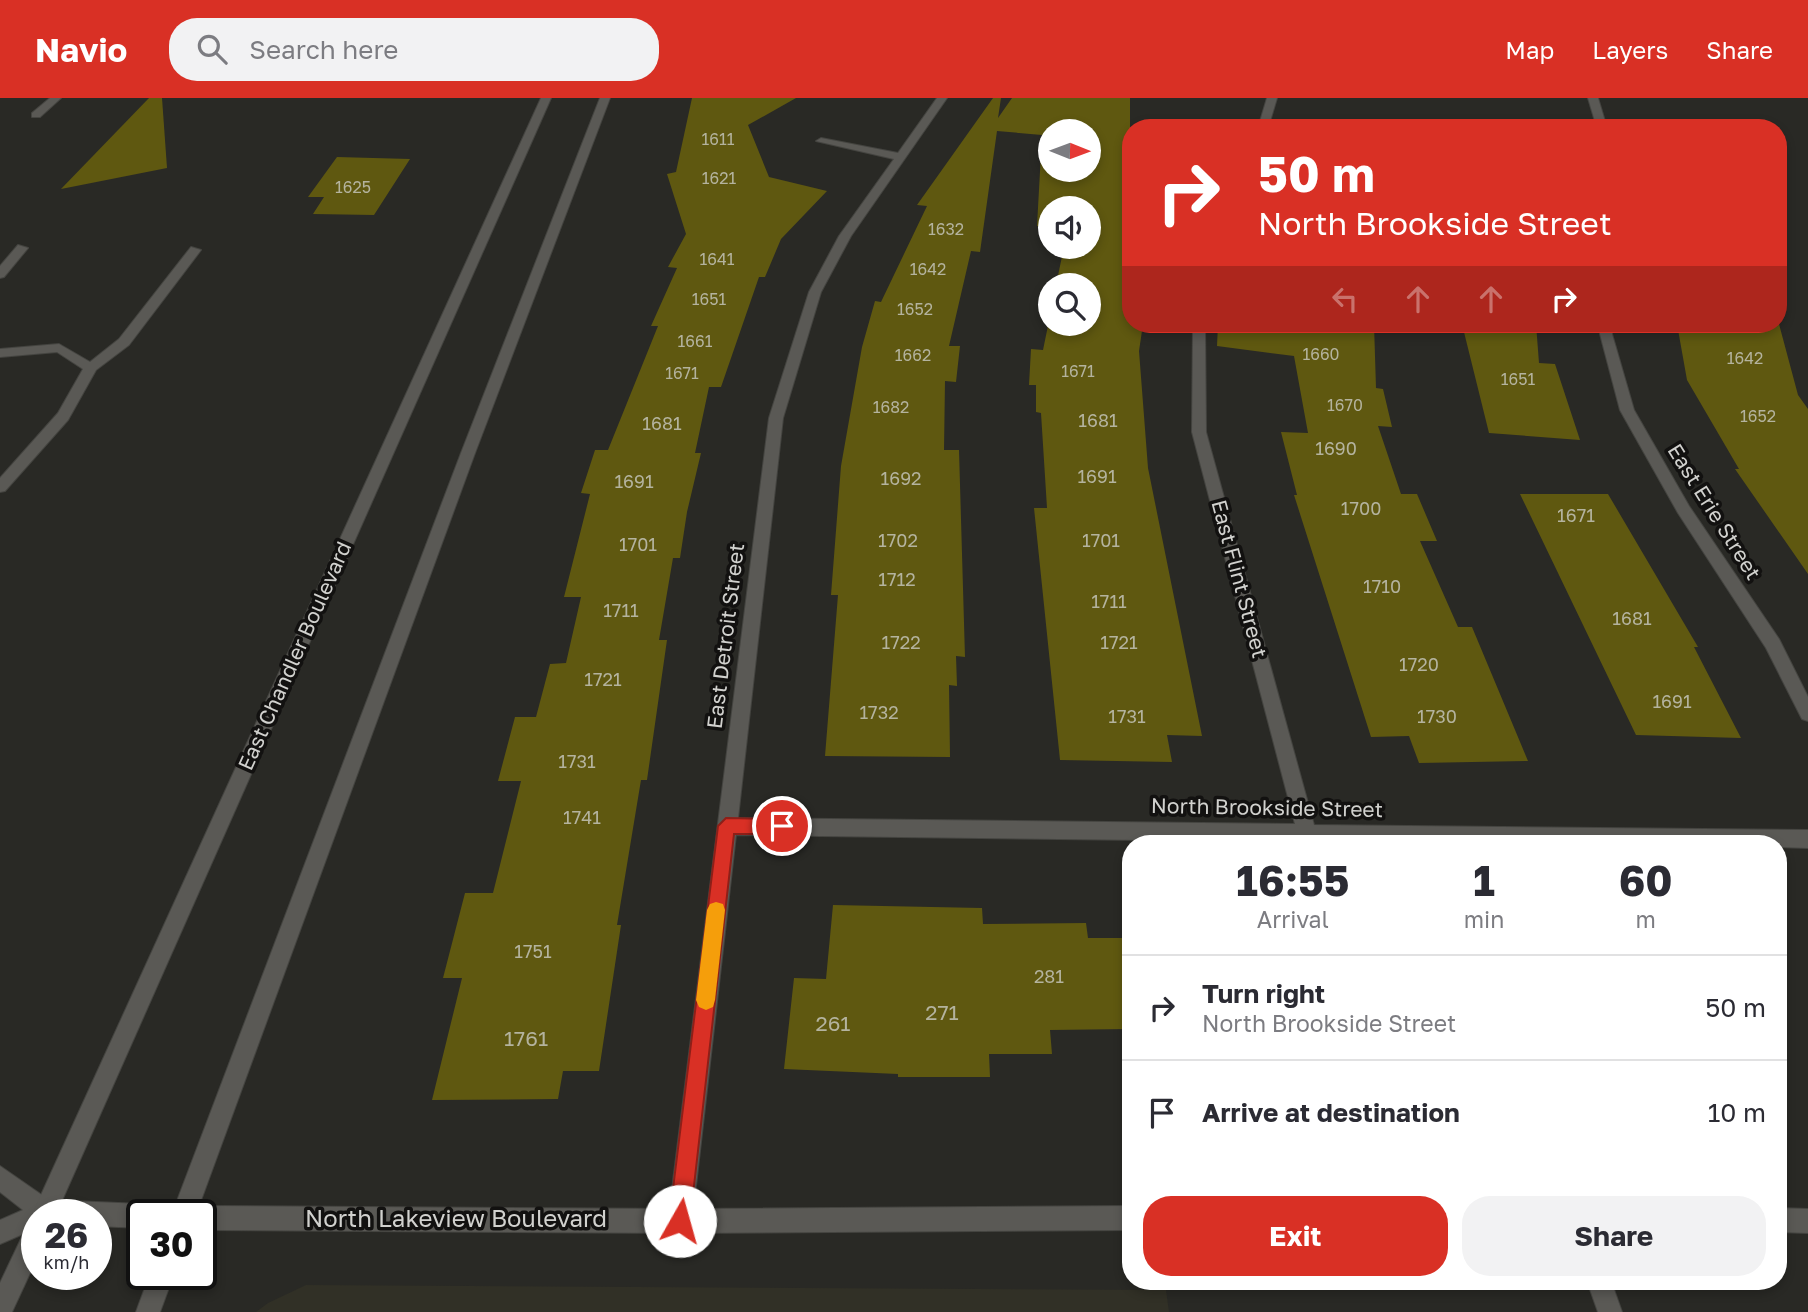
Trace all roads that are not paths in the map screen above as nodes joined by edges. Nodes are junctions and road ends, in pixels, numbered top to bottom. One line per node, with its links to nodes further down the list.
1 (56, 98): 7 (street)
2 (546, 98): 28 (street, East Chandler Boulevard)
3 (605, 98): 29 (street)
4 (942, 98): 11 (street, East Detroit Street)
5 (1272, 98): 8 (street)
6 (1593, 98): 9 (street)
7 (36, 116)
8 (1266, 119)
9 (1599, 119)
10 (821, 141): 11 (street)
11 (900, 157): 21 (street, East Detroit Street)
12 (22, 248): 14 (street)
13 (195, 250): 18 (street)
14 (0, 274)
15 (1199, 333): 22 (street, East Flint Street)
16 (1608, 333): 20 (street, East Erie Street)
17 (0, 353): 18 (street)
18 (90, 368): 19 (street)
19 (0, 487)
20 (1808, 714)
21 (726, 826): 22 (street, North Brookside Street); 33 (street, East Detroit Street)
22 (1306, 831): 23 (street, North Brookside Street)
23 (1557, 835)
24 (1787, 839): 25 (street, North Brookside Street)
25 (1808, 839)
26 (0, 1178): 27 (street)
27 (22, 1199)
28 (48, 1199)
29 (190, 1199)
30 (217, 1218): 33 (street, North Lakeview Boulevard)
31 (1122, 1219): 33 (street, North Lakeview Boulevard)
32 (1787, 1220): 34 (street)
33 (680, 1221)
34 (1808, 1221)
35 (21, 1224): 36 (street)
36 (0, 1231)
37 (21, 1262): 40 (street, East Chandler Boulevard)
38 (156, 1290): 41 (street)
39 (1602, 1290): 42 (street)
40 (0, 1311)
41 (148, 1312)
42 (1609, 1312)

